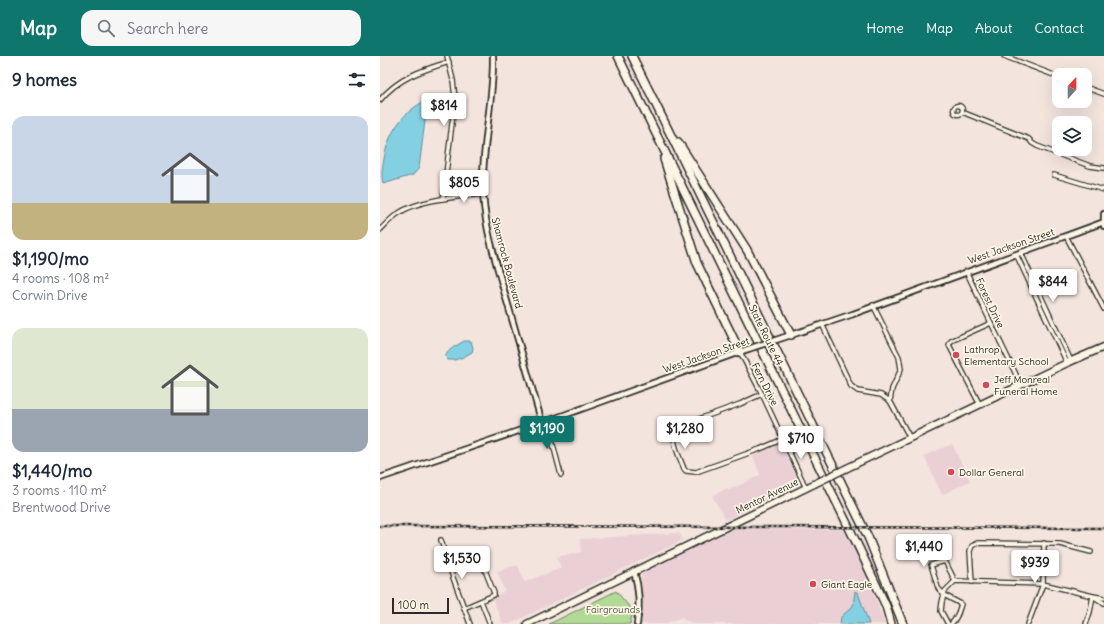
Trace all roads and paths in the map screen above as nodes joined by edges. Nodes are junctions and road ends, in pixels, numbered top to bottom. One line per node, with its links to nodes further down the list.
1 (447, 56): 6 (street)
2 (493, 56): 17 (street, Shamrock Boulevard)
3 (618, 56): 13 (highway, State Route 44)
4 (632, 56): 11 (highway, State Route 44)
5 (1004, 56): 7 (street)
6 (449, 62): 10 (street); 18 (street)
7 (1052, 74)
8 (1092, 90): 9 (street)
9 (1104, 94)
10 (380, 100)
11 (658, 110): 29 (highway); 62 (highway, State Route 44)
12 (962, 112): 14 (street)
13 (654, 130): 31 (highway); 61 (highway, State Route 44)
14 (1104, 168)
15 (1054, 175): 16 (street)
16 (1104, 190)
17 (483, 194): 18 (street); 37 (street, Shamrock Boulevard)
18 (443, 198): 21 (street)
19 (1104, 214): 20 (street)
20 (1104, 223): 22 (street, West Jackson Street)
21 (380, 230)
22 (1066, 236): 23 (street, West Jackson Street); 26 (street)
23 (1018, 253): 24 (street, West Jackson Street); 32 (street)
24 (966, 272): 25 (street, West Jackson Street); 27 (street, Forest Drive)
25 (872, 306): 28 (street, West Jackson Street); 35 (street)
26 (1104, 309)
27 (990, 323): 33 (street, Forest Drive); 36 (street)
28 (822, 324): 29 (street, West Jackson Street); 35 (street)
29 (791, 335): 31 (street, West Jackson Street, bridge)
30 (1104, 347): 32 (main road, Mentor Avenue)
31 (740, 352): 34 (street, Fern Drive); 37 (street, West Jackson Street)
32 (1069, 362): 33 (main road, Mentor Avenue)
33 (1021, 385): 36 (main road, Mentor Avenue)
34 (762, 394): 39 (street, Fern Drive); 39 (street)
35 (890, 401): 38 (street)
36 (980, 405): 38 (main road, Mentor Avenue)
37 (545, 422): 40 (street); 41 (street, West Jackson Street)
38 (910, 438): 42 (main road, Mentor Avenue, bridge)
39 (783, 439): 42 (street, Fern Drive)
40 (561, 475)
41 (380, 478)
42 (806, 488): 47 (main road, Mentor Avenue)
43 (441, 540): 46 (street)
44 (1044, 543): 45 (street); 49 (street); 50 (street)
45 (1092, 552)
46 (449, 566): 54 (street); 56 (street)
47 (634, 571): 59 (main road, Mentor Avenue); 60 (street)
48 (955, 581): 49 (street); 51 (street); 51 (street)
49 (972, 582): 50 (street)
50 (1043, 584): 52 (street); 64 (street)
51 (944, 596): 63 (street); 63 (street)
52 (1093, 596): 53 (street); 55 (street); 65 (street)
53 (1104, 598)
54 (481, 601): 56 (street); 58 (street)
55 (1104, 603)
56 (464, 608): 57 (street)
57 (470, 624)
58 (490, 624)
59 (527, 624)
60 (637, 624)
61 (891, 624)
62 (903, 624)
63 (949, 624)
64 (1028, 624)
65 (1086, 624)

